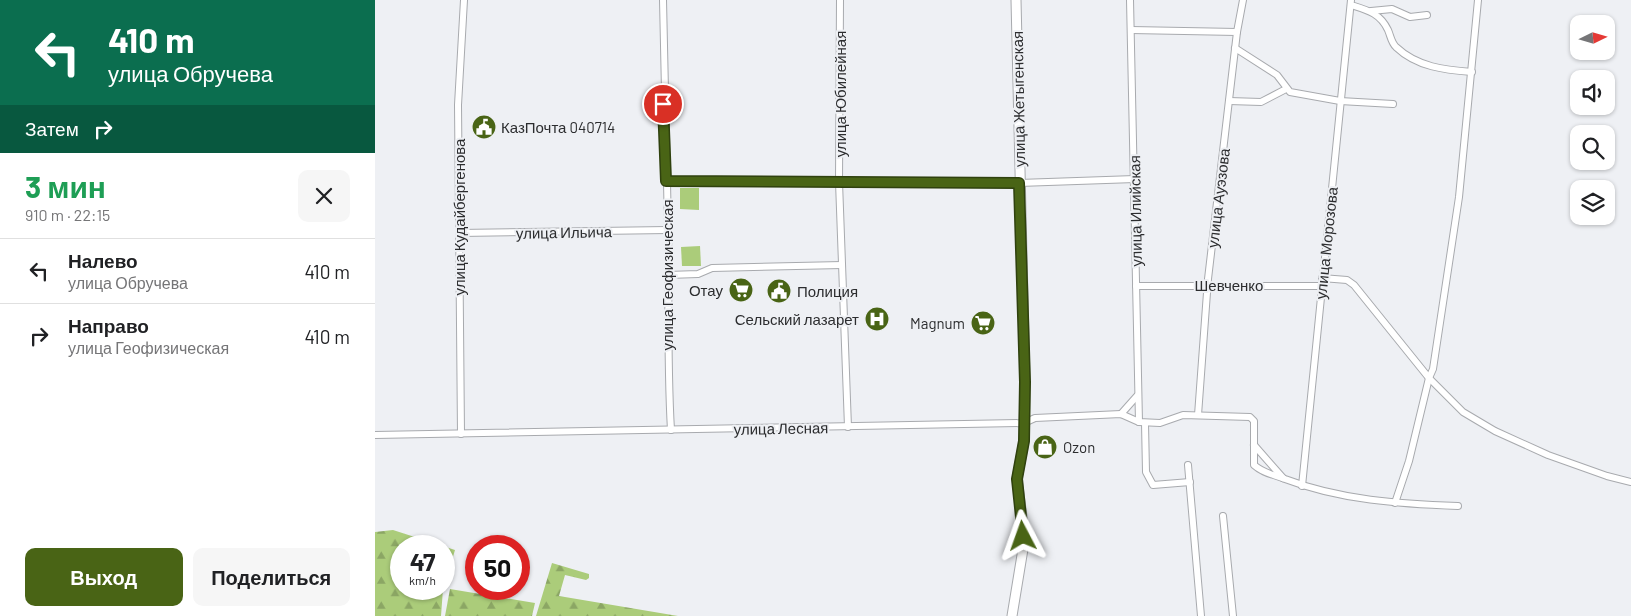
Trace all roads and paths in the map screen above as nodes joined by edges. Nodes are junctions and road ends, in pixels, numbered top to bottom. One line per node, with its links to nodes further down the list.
1 (464, 0): 24 (street, улица Кудайбергенова)
2 (663, 0): 20 (street, улица Геофизическая)
3 (840, 0): 21 (street, улица Юбилейная)
4 (1016, 0): 22 (main road, улица Жетыгенская)
5 (1131, 0): 11 (street, улица Илийская)
6 (1243, 0): 12 (street, улица Ауэзова)
7 (1478, 0): 14 (street)
8 (1351, 3): 9 (street); 17 (street, улица Морозова)
9 (1371, 11): 10 (street); 14 (street)
10 (1427, 15)
11 (1131, 30): 12 (street); 19 (street, улица Илийская)
12 (1237, 32): 13 (street, улица Ауэзова)
13 (1235, 48): 15 (street); 16 (street, улица Ауэзова)
14 (1473, 72): 31 (street)
15 (1286, 89): 16 (street); 17 (street)
16 (1229, 101): 28 (street, улица Ауэзова)
17 (1341, 101): 18 (street); 27 (street, улица Морозова)
18 (1393, 104)
19 (1135, 179): 22 (street); 29 (street, улица Илийская)
20 (666, 181): 21 (street); 23 (street, улица Геофизическая)
21 (839, 182): 22 (street); 25 (street, улица Юбилейная)
22 (1019, 183): 36 (main road, улица Жетыгенская)
23 (668, 230): 24 (street, улица Ильича); 26 (street, улица Геофизическая)
24 (459, 233): 39 (street, улица Кудайбергенова)
25 (842, 264): 26 (street); 37 (street, улица Юбилейная)
26 (668, 275): 38 (street, улица Геофизическая)
27 (1322, 278): 30 (street, улица Морозова); 31 (street)
28 (1207, 285): 29 (street, Шевченко); 30 (street, Шевченко); 34 (street, улица Ауэзова)
29 (1136, 286): 32 (street, улица Илийская)
30 (1321, 286): 46 (street, улица Морозова)
31 (1429, 378): 45 (street); 47 (street)
32 (1137, 396): 33 (street); 35 (street, улица Илийская)
33 (1121, 414): 35 (street, улица Лесная); 36 (street, улица Лесная)
34 (1198, 415): 35 (street); 41 (street)
35 (1142, 422): 44 (street, улица Илийская)
36 (1024, 423): 37 (street, улица Лесная); 50 (main road, улица Жетыгенская)
37 (848, 427): 38 (street, улица Лесная)
38 (671, 430): 39 (street, улица Лесная)
39 (461, 434): 40 (street, улица Лесная)
40 (375, 435)
41 (1253, 444): 43 (street); 43 (street)
42 (1189, 465): 44 (street)
43 (1283, 478): 46 (street)
44 (1190, 482): 51 (street)
45 (1631, 482)
46 (1302, 486): 47 (street)
47 (1395, 503): 48 (street)
48 (1458, 506)
49 (1223, 516): 52 (street)
50 (1012, 616)
51 (1201, 616)
52 (1233, 616)

